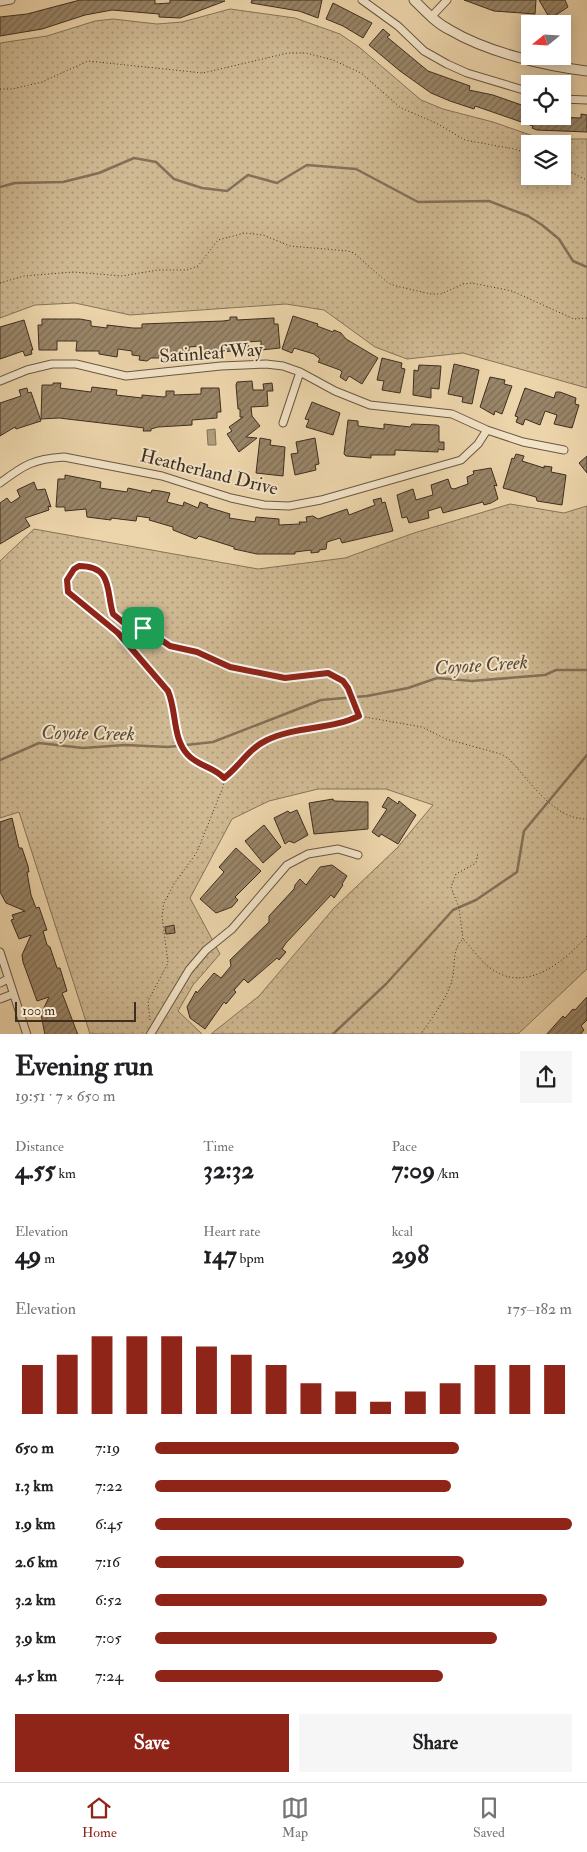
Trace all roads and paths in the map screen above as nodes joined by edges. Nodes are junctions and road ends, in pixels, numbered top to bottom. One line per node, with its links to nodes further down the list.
1 (11, 0): 5 (street)
2 (362, 0): 9 (street)
3 (414, 0): 6 (street)
4 (447, 0): 6 (street)
5 (0, 2)
6 (431, 16): 7 (street)
7 (587, 71)
8 (0, 89): 12 (path)
9 (521, 89)
10 (571, 99): 11 (street)
11 (587, 100)
12 (521, 151)
13 (571, 172): 14 (path)
14 (587, 180)
15 (0, 283): 16 (path)
16 (587, 318)
17 (300, 372): 18 (street, Satinleaf Way); 19 (street); 20 (street, Satinleaf Way)
18 (0, 381)
19 (284, 422)
20 (487, 430): 21 (street, Satinleaf Way); 22 (street, Heatherland Drive)
21 (564, 450)
22 (0, 483)
23 (359, 716): 24 (path); 24 (path); 25 (path)
24 (224, 778): 35 (path)
25 (587, 819)
26 (478, 852): 29 (path)
27 (358, 855): 35 (street)
28 (587, 936): 29 (path)
29 (463, 939): 37 (path)
30 (0, 952): 31 (street)
31 (8, 979): 32 (street); 33 (street)
32 (0, 983)
33 (13, 994): 34 (street); 36 (street)
34 (0, 999)
35 (152, 1033)
36 (27, 1034)
37 (420, 1034)

